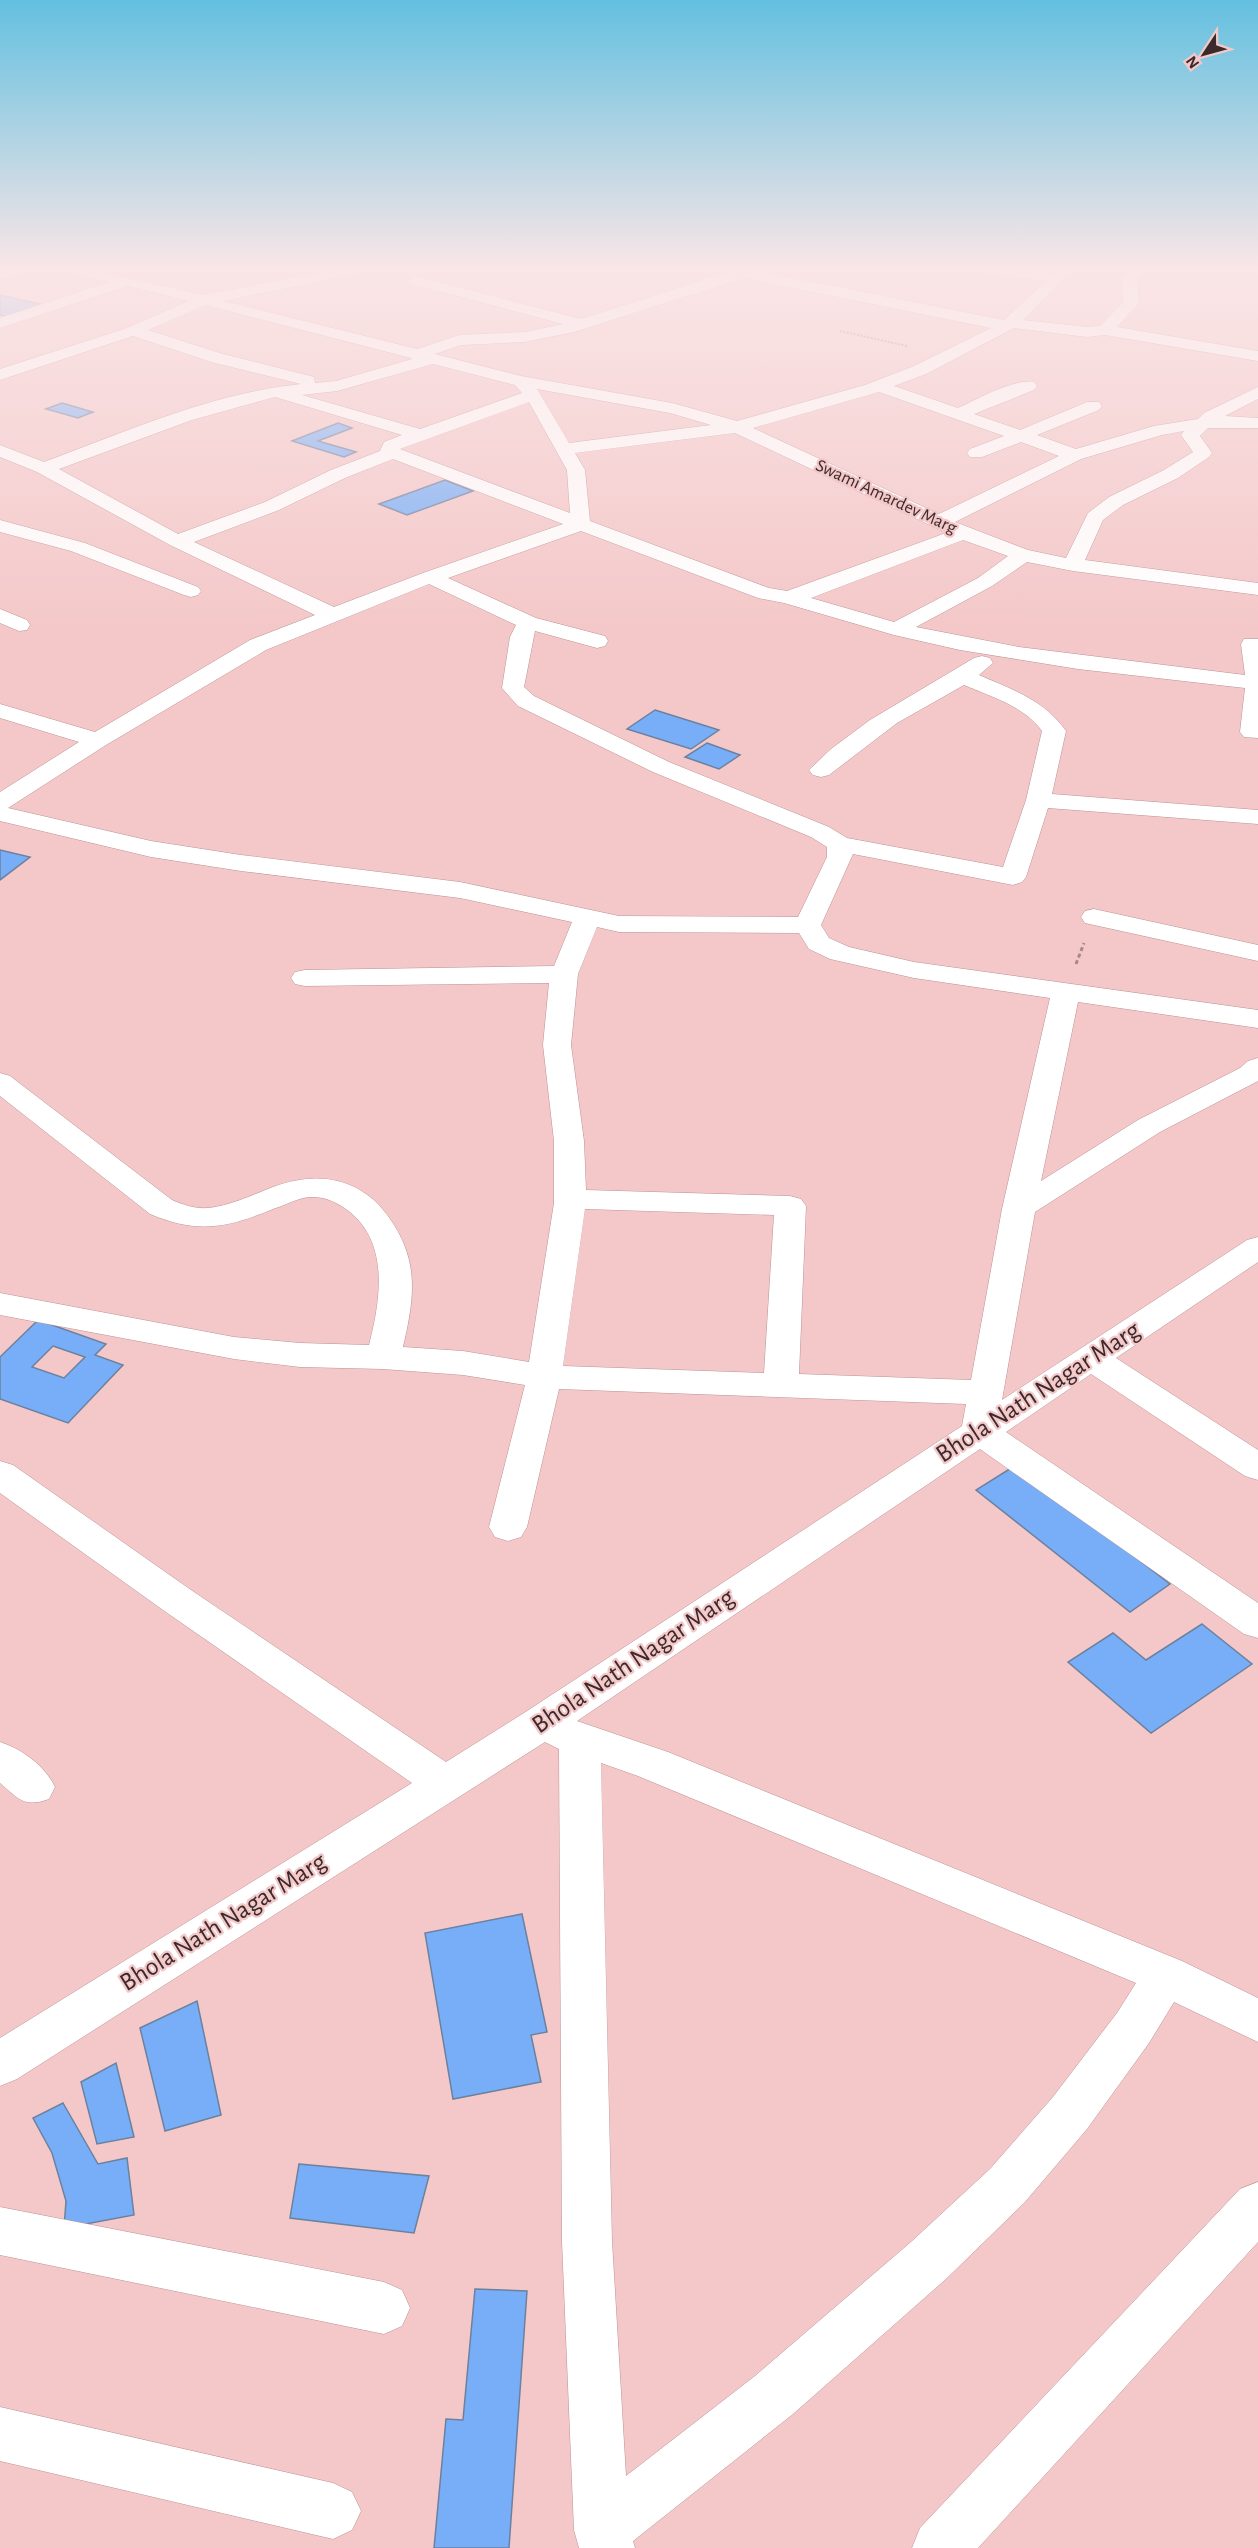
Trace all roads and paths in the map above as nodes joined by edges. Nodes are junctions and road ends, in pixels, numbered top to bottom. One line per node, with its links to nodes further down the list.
1 (328, 387): 7 (street)
2 (523, 387): 6 (street, Swami Amardev Marg)
3 (875, 387): 13 (street)
4 (880, 387): 10 (street)
5 (1025, 387): 10 (street)
6 (527, 388): 13 (street, Swami Amardev Marg); 14 (street); 16 (street)
7 (275, 392): 14 (street); 21 (street)
8 (1258, 392): 11 (street)
9 (1093, 406): 15 (street)
10 (957, 416): 15 (street)
11 (1203, 423): 12 (street); 20 (street); 28 (street)
12 (1258, 423)
13 (737, 427): 16 (street); 22 (street, Swami Amardev Marg)
14 (420, 435): 18 (street)
15 (1021, 437): 19 (street); 20 (street)
16 (564, 449): 23 (street)
17 (0, 450): 21 (street)
18 (391, 453): 23 (street); 26 (street)
19 (976, 453)
20 (1075, 455): 22 (street)
21 (44, 468): 26 (street)
22 (939, 522): 25 (street, Swami Amardev Marg)
23 (581, 524): 29 (street); 32 (street)
24 (0, 526): 31 (street)
25 (963, 533): 27 (street, Swami Amardev Marg); 32 (street)
26 (177, 541): 33 (street)
27 (1023, 555): 28 (street, Swami Amardev Marg); 35 (street)
28 (1073, 565): 30 (street, Swami Amardev Marg)
29 (430, 577): 33 (street); 34 (street)
30 (1258, 589)
31 (191, 591)
32 (787, 597): 35 (street)
33 (335, 616): 43 (street)
34 (528, 622): 36 (street); 49 (street)
35 (897, 629): 38 (street)
36 (597, 641)
37 (1252, 644): 40 (street)
38 (994, 650): 39 (street); 40 (street)
39 (964, 677): 44 (street); 45 (street)
40 (1257, 683): 42 (street)
41 (0, 711): 43 (street)
42 (1255, 719)
43 (99, 740): 46 (street)
44 (821, 770)
45 (1038, 800): 48 (street); 49 (street)
46 (0, 803)
47 (0, 814): 51 (street)
48 (1258, 817)
49 (839, 844): 52 (street)
50 (1094, 916): 53 (street); 56 (path)
51 (586, 918): 52 (street); 54 (street)
52 (808, 925): 56 (street)
53 (1258, 953)
54 (564, 974): 55 (street); 60 (street)
55 (305, 978)
56 (1066, 992): 57 (street); 61 (street)
57 (1258, 1019)
58 (1258, 1067): 61 (street)
59 (0, 1082): 64 (street)
60 (569, 1199): 66 (street); 67 (street)
61 (1018, 1209): 68 (street)
62 (1258, 1247): 65 (street, Bhola Nath Nagar Marg)
63 (0, 1304): 64 (street)
64 (383, 1357): 66 (street)
65 (1090, 1357): 69 (street, Bhola Nath Nagar Marg); 70 (street)
66 (545, 1377): 67 (street); 72 (street)
67 (781, 1385): 68 (street)
68 (986, 1393): 69 (street)
69 (979, 1431): 73 (street); 74 (street, Bhola Nath Nagar Marg)
70 (1258, 1467)
71 (0, 1474): 76 (street)
72 (508, 1527)
73 (1258, 1623)
74 (559, 1732): 76 (street, Bhola Nath Nagar Marg); 78 (street); 86 (street)
75 (0, 1759): 77 (street)
76 (444, 1783): 80 (street, Bhola Nath Nagar Marg)
77 (34, 1787)
78 (1166, 1975): 79 (street); 86 (street)
79 (1258, 2021)
80 (0, 2064)
81 (1258, 2206): 87 (street)
82 (0, 2231): 83 (street)
83 (384, 2308)
84 (0, 2434): 85 (street)
85 (333, 2511)
86 (604, 2539)
87 (940, 2548)

